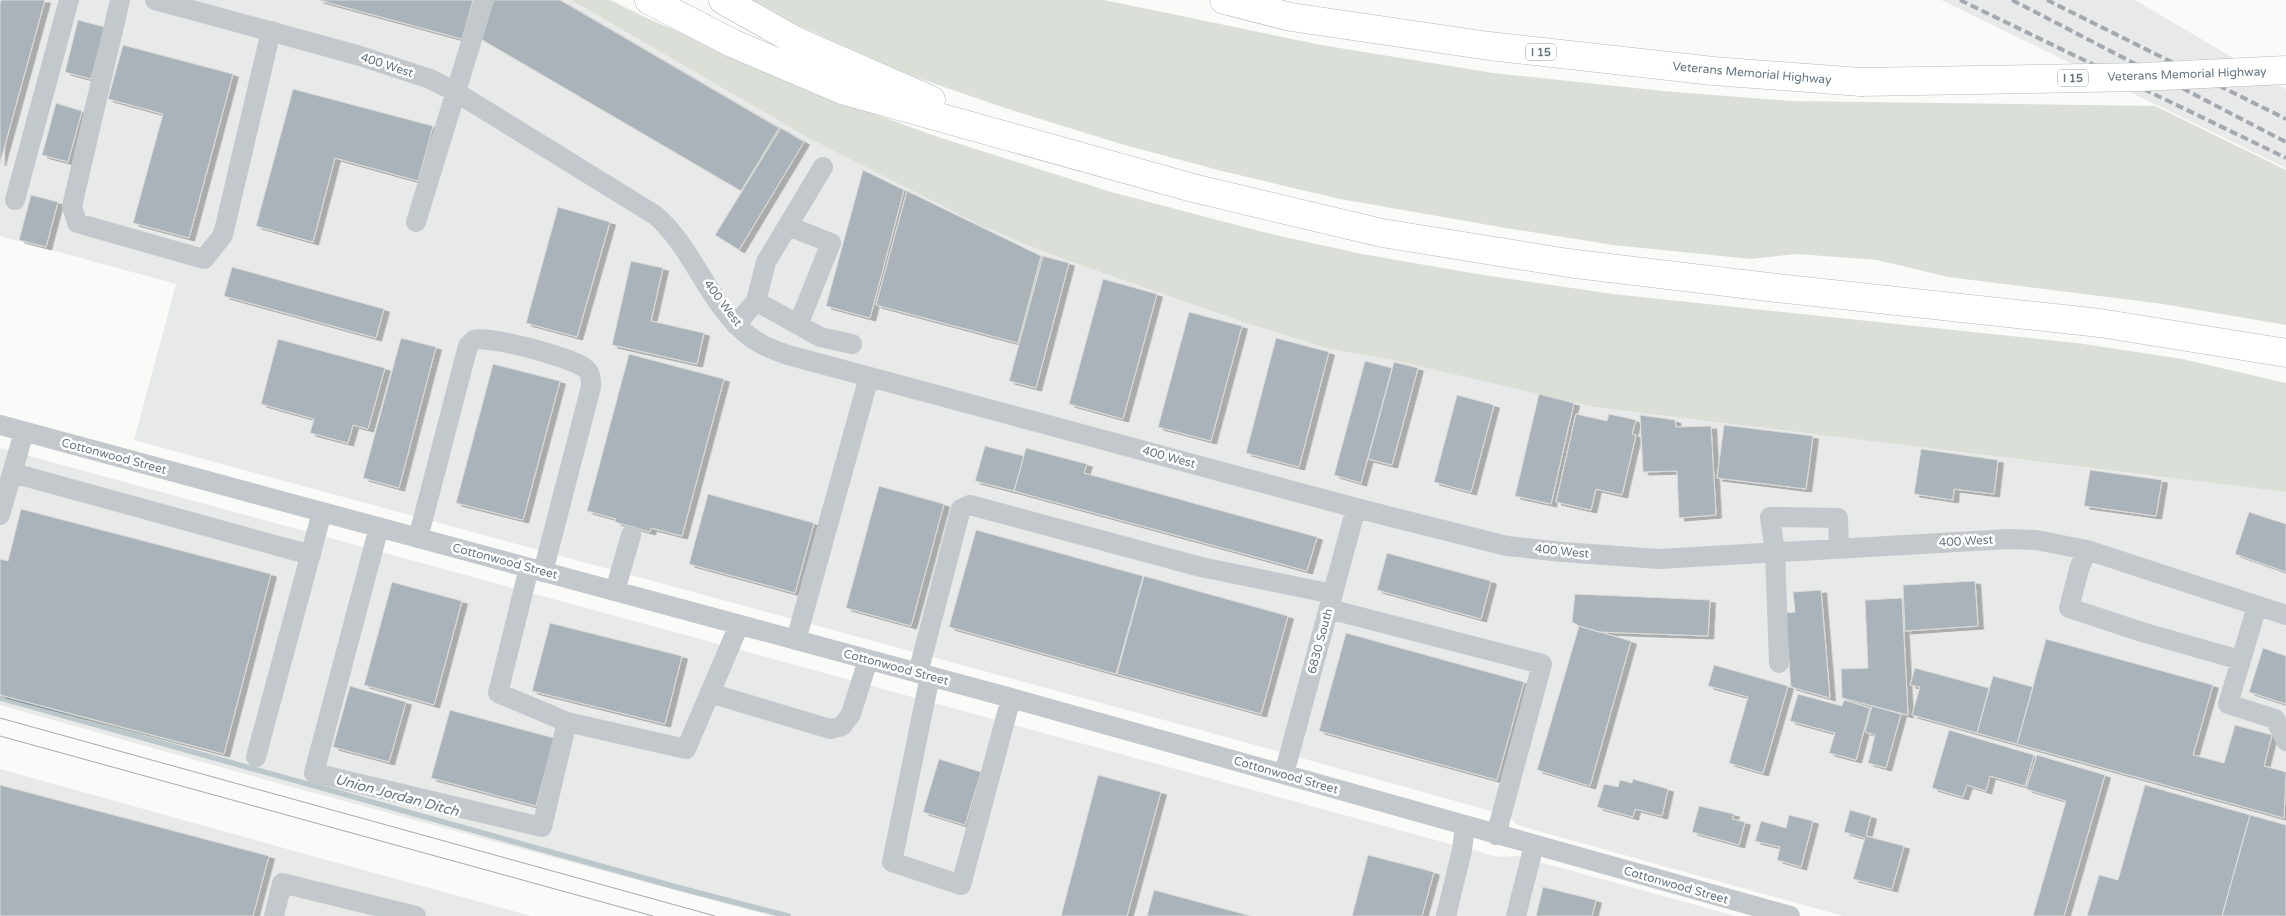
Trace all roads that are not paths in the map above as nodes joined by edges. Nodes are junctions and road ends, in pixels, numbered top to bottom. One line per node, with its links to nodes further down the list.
1 (68, 0): 16 (street)
2 (120, 0): 11 (street)
3 (155, 0): 9 (street, 400 West)
4 (484, 0): 13 (street)
5 (650, 0): 14 (highway)
6 (723, 0): 14 (highway)
7 (1211, 0): 10 (highway)
8 (1224, 0): 10 (highway, Veterans Memorial Highway / I 15)
9 (207, 6): 11 (street, 400 West)
10 (1291, 17): 12 (highway, Veterans Memorial Highway / I 15, bridge)
11 (271, 31): 13 (street, 400 West)
12 (2286, 70)
13 (454, 91): 17 (street); 20 (street, 400 West)
14 (1034, 145): 23 (highway)
15 (823, 167): 18 (street)
16 (15, 200)
17 (416, 222)
18 (788, 226): 19 (street); 21 (street)
19 (756, 301): 20 (street); 21 (street)
20 (736, 324): 26 (street, 400 West)
21 (798, 325): 22 (street)
22 (852, 344)
23 (2253, 346): 24 (highway); 25 (highway)
24 (2286, 353)
25 (2286, 358)
26 (869, 377): 30 (street, 400 West); 46 (street)
27 (0, 425): 28 (street, Cottonwood Street)
28 (24, 432): 29 (street); 31 (street, Cottonwood Street)
29 (13, 473): 32 (street); 39 (street)
30 (1356, 508): 38 (street, 400 West); 42 (street, 6830 South)
31 (322, 512): 33 (street, Cottonwood Street); 39 (street)
32 (0, 515)
33 (380, 527): 35 (street, Cottonwood Street); 53 (street)
34 (631, 535): 41 (street)
35 (418, 538): 40 (street, Cottonwood Street); 40 (street)
36 (1839, 548): 37 (street, 400 West); 38 (street, 400 West); 38 (street)
37 (2087, 550): 43 (street, 400 West); 48 (street)
38 (1775, 552): 49 (street)
39 (310, 555): 55 (street)
40 (536, 570): 41 (street, Cottonwood Street); 53 (street)
41 (615, 591): 45 (street, Cottonwood Street)
42 (1331, 602): 50 (street); 56 (street, 6830 South); 58 (street)
43 (2257, 606): 44 (street, 400 West); 48 (street)
44 (2286, 615)
45 (739, 625): 46 (street, Cottonwood Street); 51 (street)
46 (796, 640): 47 (street, Cottonwood Street)
47 (868, 660): 50 (street, Cottonwood Street); 51 (street)
48 (2240, 660): 54 (street)
49 (1778, 663)
50 (924, 675): 52 (street, Cottonwood Street); 52 (street)
51 (710, 694): 53 (street)
52 (1011, 698): 56 (street, Cottonwood Street)
53 (567, 722)
54 (2286, 741)
55 (256, 757)
56 (1284, 774): 57 (street, Cottonwood Street)
57 (1465, 826): 58 (street, Cottonwood Street); 62 (street)
58 (1496, 835): 59 (street, Cottonwood Street)
59 (1534, 845): 63 (street); 64 (street, Cottonwood Street)
60 (274, 916): 61 (street)
61 (416, 916)
62 (1446, 916)
63 (1516, 916)
64 (1790, 916)

